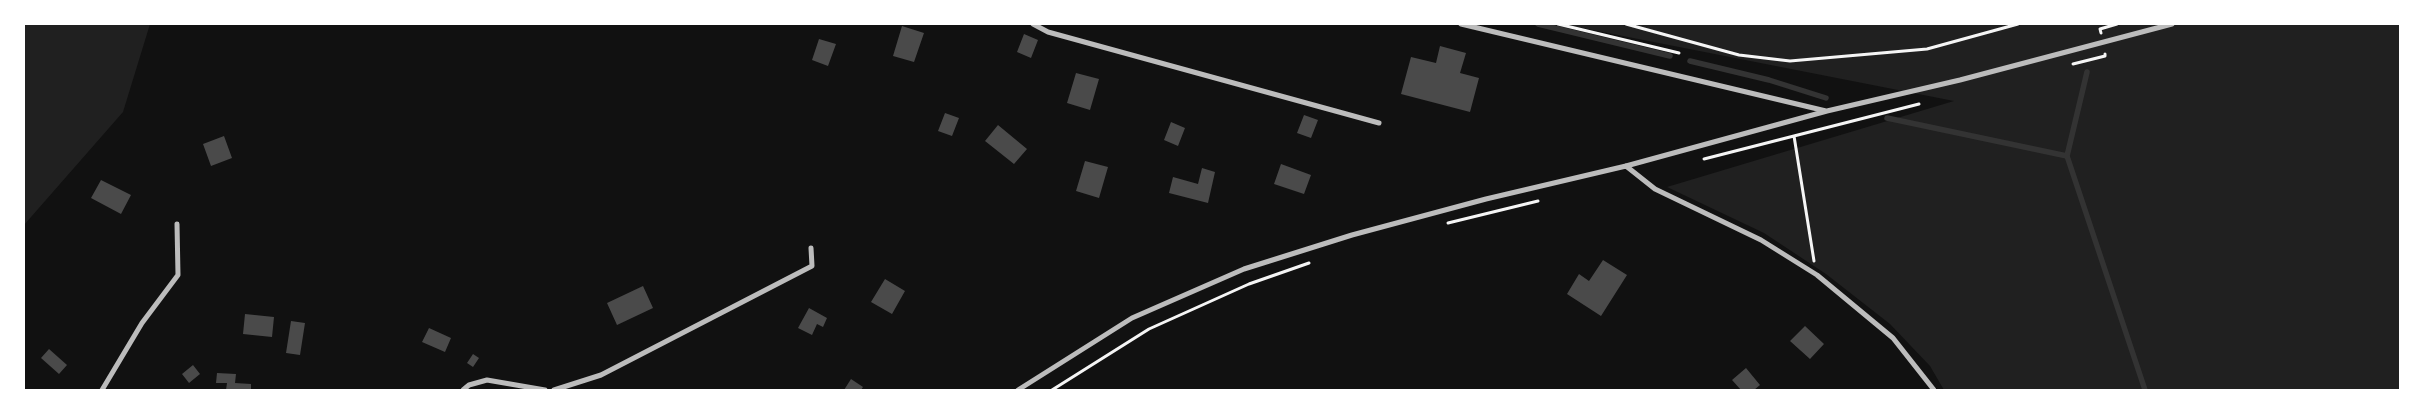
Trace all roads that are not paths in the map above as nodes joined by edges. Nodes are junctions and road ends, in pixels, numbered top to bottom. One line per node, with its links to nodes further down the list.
1 (1033, 24): 5 (street)
2 (1461, 24): 4 (street)
3 (2172, 24): 4 (street)
4 (1826, 111): 6 (street)
5 (1379, 123)
6 (1626, 166): 13 (street); 14 (street)
7 (177, 224): 9 (street)
8 (811, 248): 12 (street)
9 (102, 390)
10 (463, 390): 11 (street)
11 (545, 390)
12 (554, 390)
13 (1018, 390)
14 (1934, 390)

